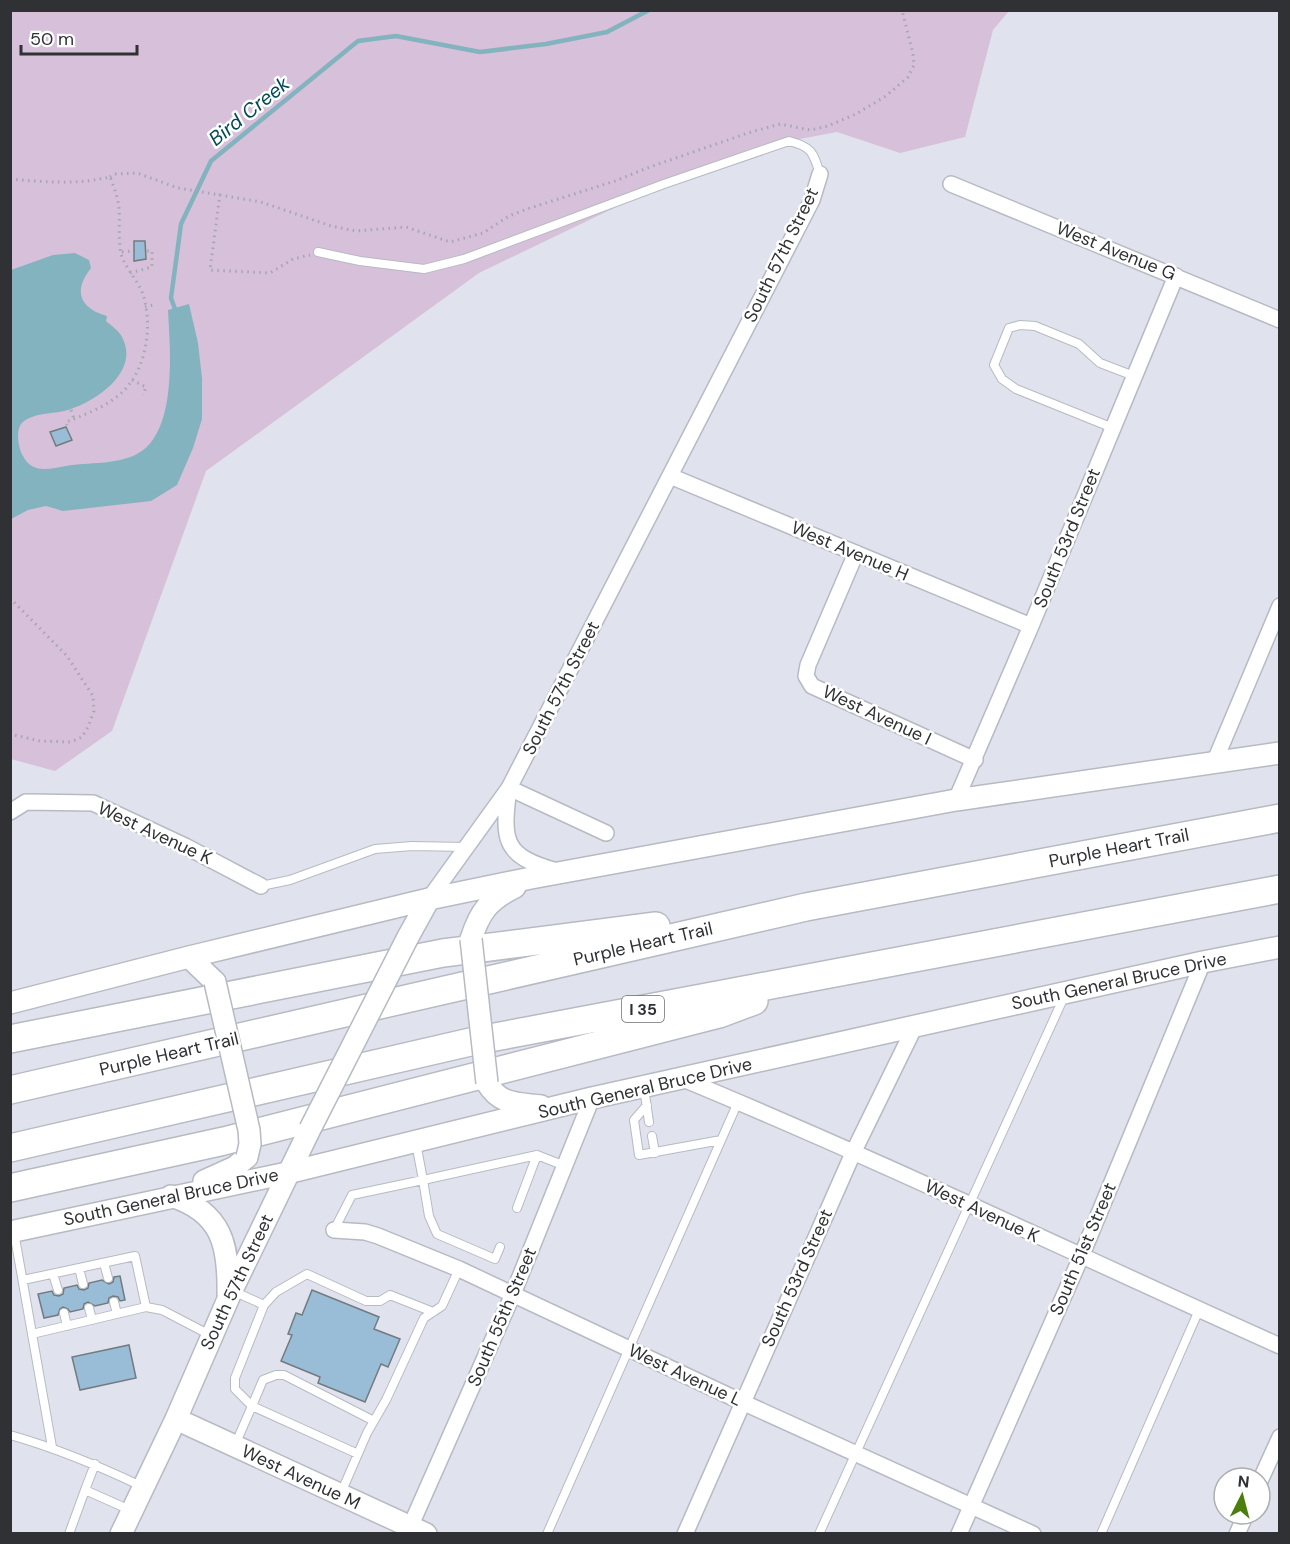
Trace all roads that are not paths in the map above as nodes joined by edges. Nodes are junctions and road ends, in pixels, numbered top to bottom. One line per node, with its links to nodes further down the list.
1 (820, 174): 3 (lane, South 57th Street); 8 (street, South 57th Street)
2 (951, 184): 4 (street, West Avenue G)
3 (318, 252)
4 (1176, 276): 5 (street, West Avenue G); 6 (street, South 53rd Street)
5 (1280, 320)
6 (1134, 376): 7 (street, South 53rd Street); 7 (lane)
7 (1113, 428): 11 (street, South 53rd Street)
8 (670, 476): 9 (street, West Avenue H); 15 (street, South 57th Street)
9 (856, 553): 11 (street, West Avenue H); 13 (street, West Avenue I)
10 (1280, 606): 14 (street)
11 (1031, 626): 13 (street, South 53rd Street)
12 (1280, 753): 14 (main road)
13 (975, 760): 16 (street, South 53rd Street)
14 (1214, 763): 16 (main road)
15 (509, 788): 19 (street); 20 (street, South 57th Street); 21 (street, South 57th Street)
16 (956, 800): 21 (main road)
17 (10, 812): 23 (street, West Avenue K)
18 (1280, 818): 26 (highway, Purple Heart Trail)
19 (606, 833)
20 (467, 847): 23 (lane); 25 (street, South 57th Street)
21 (564, 873): 22 (main road)
22 (531, 878): 25 (main road); 40 (main road, bridge)
23 (261, 886)
24 (1280, 889): 30 (highway, I 35)
25 (429, 899): 28 (main road); 50 (main road, South 57th Street, bridge)
26 (806, 907): 34 (highway); 36 (highway, Purple Heart Trail)
27 (1280, 947): 29 (main road, South General Bruce Drive)
28 (189, 957): 32 (main road); 53 (main road, bridge)
29 (1203, 962): 31 (main road, South General Bruce Drive); 59 (street, South 51st Street)
30 (825, 975): 45 (highway, I 35); 52 (highway)
31 (1066, 993): 33 (main road, South General Bruce Drive); 54 (lane)
32 (10, 1003)
33 (915, 1026): 35 (main road, South General Bruce Drive); 46 (street, South 53rd Street)
34 (10, 1039)
35 (683, 1079): 37 (main road, South General Bruce Drive); 39 (street, West Avenue K)
36 (10, 1090)
37 (645, 1096): 38 (main road, South General Bruce Drive); 41 (lane); 47 (lane)
38 (592, 1098): 40 (main road, South General Bruce Drive); 49 (street, South 55th Street)
39 (738, 1102): 43 (lane); 46 (street, West Avenue K)
40 (552, 1108): 44 (main road, South General Bruce Drive)
41 (649, 1122)
42 (652, 1136): 47 (lane)
43 (721, 1140): 47 (lane); 83 (lane)
44 (416, 1141): 50 (main road, South General Bruce Drive); 51 (lane)
45 (10, 1148)
46 (854, 1151): 54 (street, West Avenue K); 84 (street, South 53rd Street)
47 (655, 1153)
48 (537, 1155): 49 (lane); 51 (lane); 55 (lane)
49 (565, 1166): 69 (street, South 55th Street)
50 (287, 1173): 53 (main road, South General Bruce Drive); 68 (main road, South 57th Street)
51 (423, 1180): 56 (lane); 58 (lane)
52 (10, 1188)
53 (171, 1196): 57 (main road, South General Bruce Drive); 68 (main road)
54 (968, 1205): 59 (street, West Avenue K); 93 (lane)
55 (517, 1208)
56 (334, 1230): 62 (street, West Avenue L)
57 (12, 1231): 65 (lane)
58 (500, 1247)
59 (1081, 1257): 74 (street, West Avenue K); 99 (street, South 51st Street)
60 (104, 1263): 61 (lane); 64 (lane); 72 (lane)
61 (79, 1268): 63 (lane); 66 (lane)
62 (459, 1269): 69 (street, West Avenue L); 75 (lane)
63 (53, 1274): 65 (lane); 67 (lane)
64 (108, 1278)
65 (23, 1280): 80 (lane)
66 (83, 1284)
67 (58, 1290)
68 (230, 1294): 71 (lane); 81 (main road, South 57th Street)
69 (513, 1294): 83 (street, West Avenue L); 101 (street, South 55th Street)
70 (114, 1302): 77 (lane)
71 (264, 1305): 75 (lane); 85 (lane)
72 (146, 1307): 77 (lane); 81 (lane)
73 (89, 1308): 78 (lane)
74 (1199, 1310): 82 (street, West Avenue K); 109 (lane)
75 (433, 1312): 87 (lane)
76 (64, 1313): 79 (lane)
77 (117, 1314): 78 (lane)
78 (92, 1320): 79 (lane)
79 (67, 1326): 80 (lane)
80 (33, 1334): 91 (lane)
81 (212, 1336): 86 (main road, South 57th Street)
82 (1280, 1346)
83 (628, 1348): 84 (street, West Avenue L); 104 (lane)
84 (742, 1402): 93 (street, West Avenue L); 105 (street, South 53rd Street)
85 (252, 1407): 87 (lane); 90 (lane); 92 (lane)
86 (176, 1419): 90 (main road, West Avenue M); 96 (main road, South 57th Street)
87 (374, 1421): 92 (lane)
88 (10, 1435): 91 (lane)
89 (1280, 1437): 95 (street)
90 (234, 1446): 98 (main road, West Avenue M)
91 (52, 1447): 94 (lane)
92 (358, 1454): 98 (lane)
93 (856, 1454): 99 (street, West Avenue L); 106 (lane)
94 (94, 1464): 96 (lane); 97 (lane)
95 (1267, 1466)
96 (143, 1487): 100 (main road, South 57th Street)
97 (85, 1490): 100 (lane); 102 (lane)
98 (340, 1494): 101 (main road, West Avenue M)
99 (970, 1506): 107 (street, South 51st Street); 108 (street, West Avenue L)
100 (131, 1511): 103 (main road, South 57th Street)
101 (415, 1531)
102 (69, 1533)
103 (120, 1533)
104 (547, 1533)
105 (685, 1533)
106 (819, 1533)
107 (959, 1533)
108 (1033, 1533)
109 (1101, 1533)

